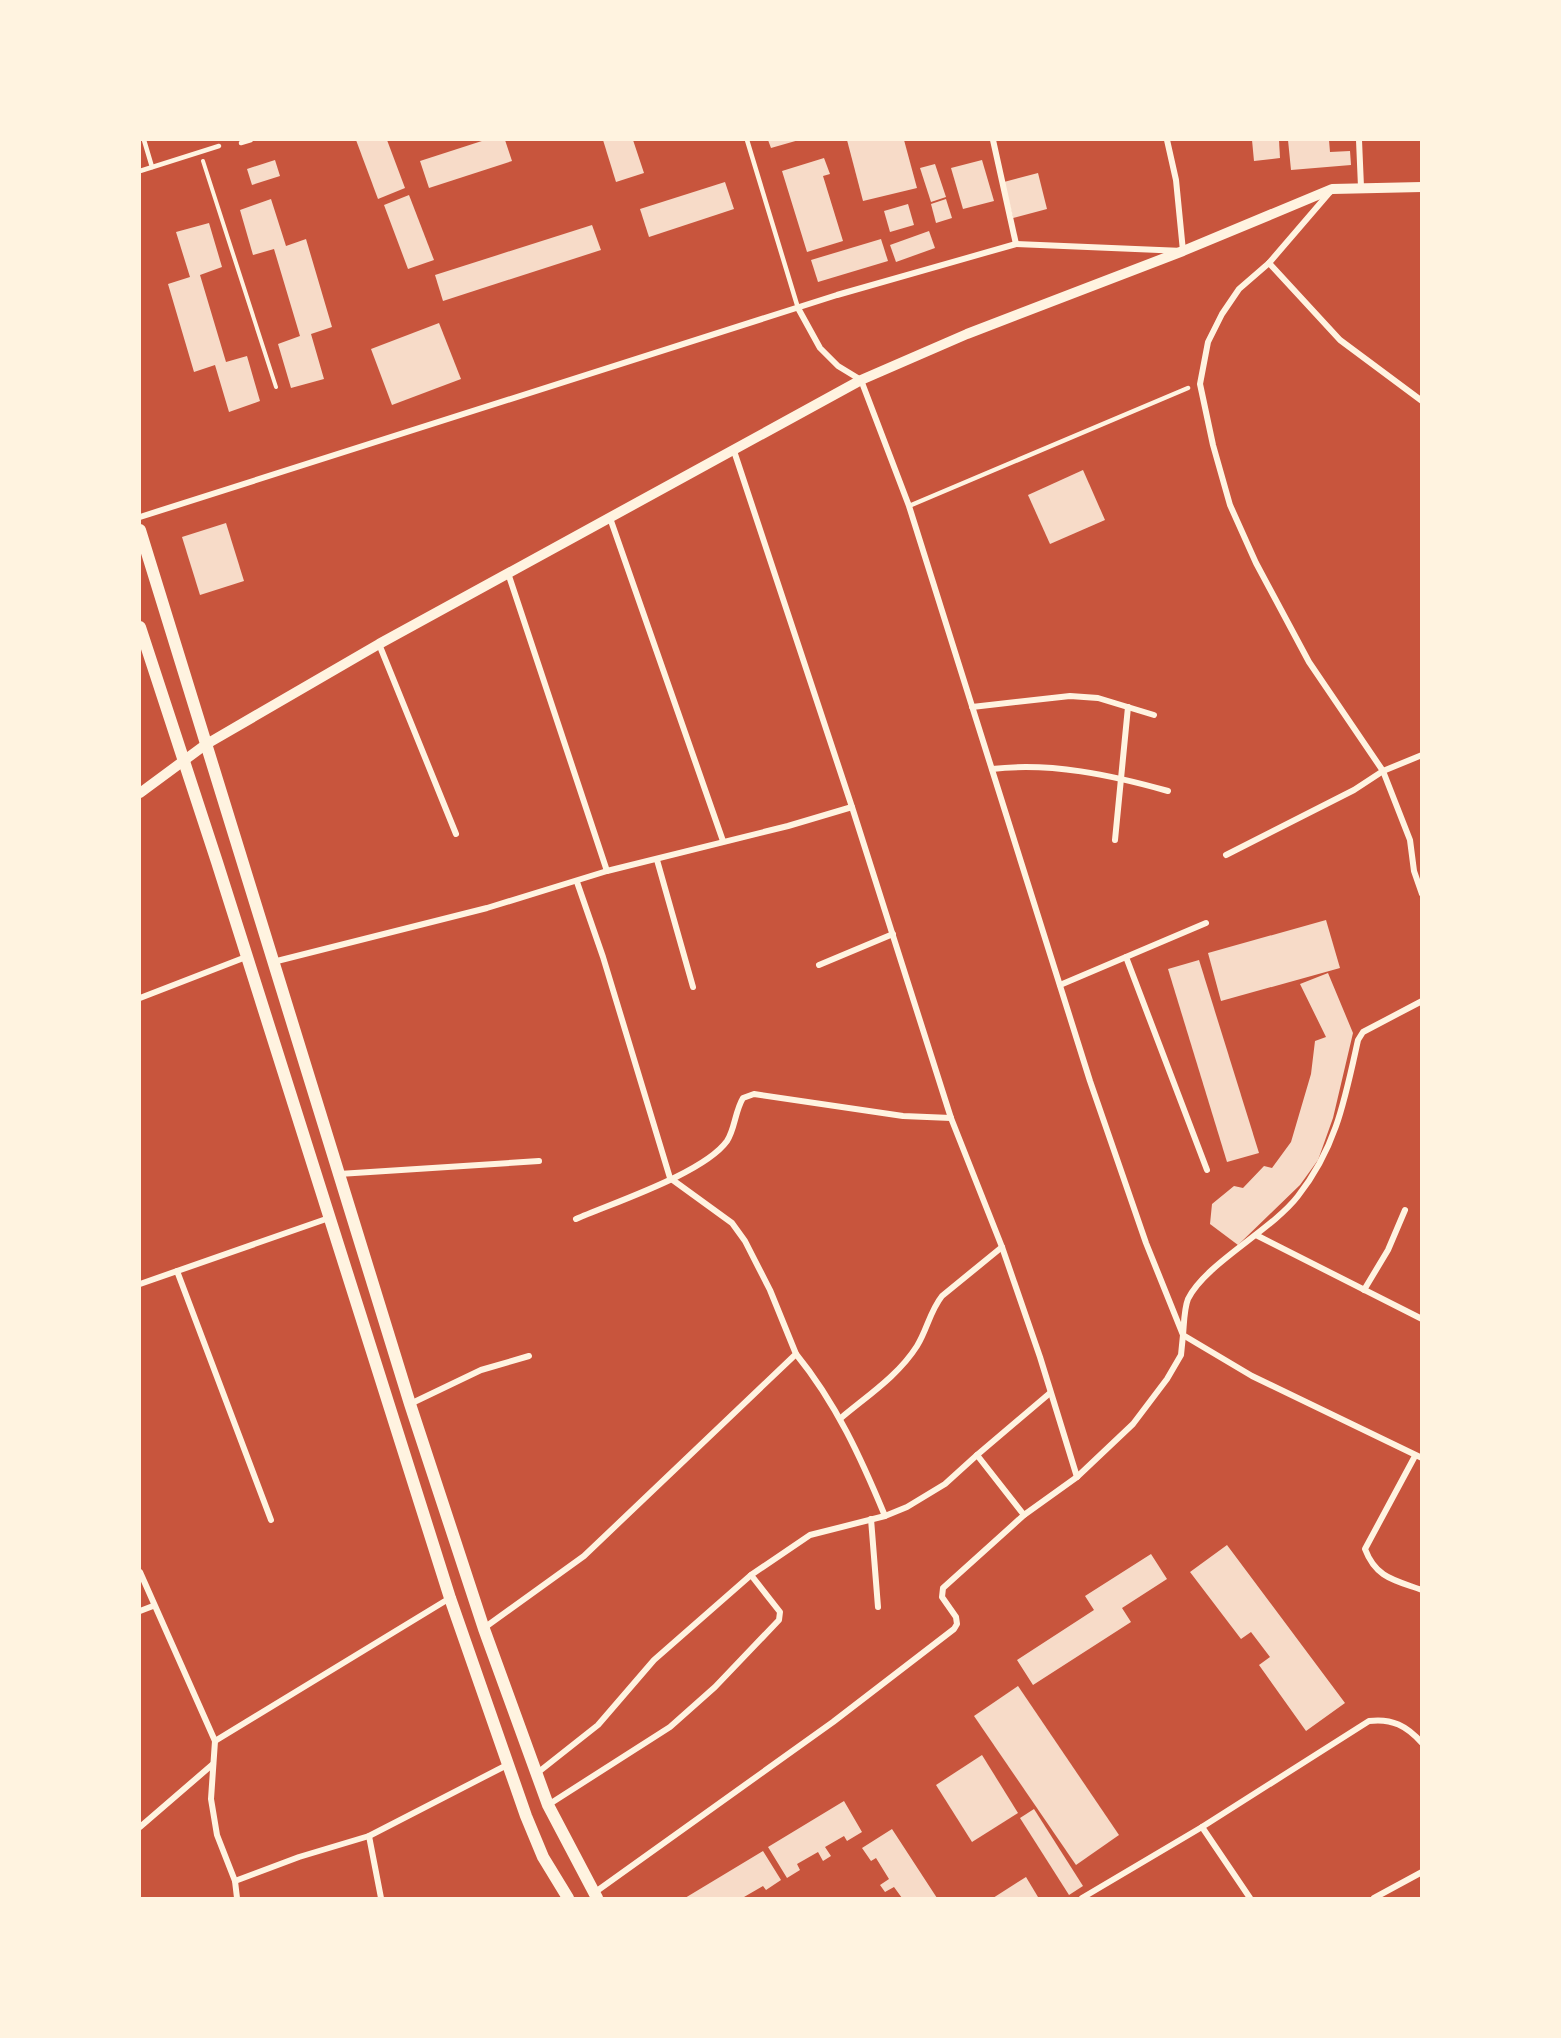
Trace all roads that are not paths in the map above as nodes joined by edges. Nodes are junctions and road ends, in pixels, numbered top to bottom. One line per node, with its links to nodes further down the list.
1 (144, 140): 9 (lane)
2 (251, 140): 7 (lane)
3 (747, 140): 17 (lane)
4 (993, 140): 14 (street)
5 (1167, 140): 15 (street)
6 (1359, 140): 11 (street)
7 (241, 143)
8 (219, 146): 9 (lane)
9 (152, 167): 10 (lane)
10 (140, 171)
11 (1361, 187): 12 (street); 13 (street)
12 (1422, 187)
13 (1332, 189): 15 (street); 16 (street)
14 (1016, 244): 15 (street); 17 (street)
15 (1183, 251): 18 (street)
16 (1269, 263): 20 (street); 36 (street)
17 (798, 308): 18 (street); 23 (street)
18 (861, 381): 21 (street); 22 (street)
19 (1188, 388): 22 (lane)
20 (1422, 401)
21 (734, 451): 24 (street); 40 (street)
22 (909, 506): 29 (street)
23 (140, 517)
24 (610, 518): 26 (street); 43 (street)
25 (140, 530): 32 (main road)
26 (508, 573): 28 (street); 46 (street)
27 (140, 627): 34 (main road)
28 (379, 644): 32 (street); 41 (street)
29 (972, 707): 30 (street); 35 (street)
30 (1128, 707): 31 (street); 37 (street)
31 (1154, 715)
32 (205, 744): 34 (street); 53 (main road)
33 (1422, 755): 36 (street)
34 (183, 759): 39 (street); 51 (main road)
35 (992, 769): 37 (street); 55 (street)
36 (1383, 771): 44 (street); 48 (street)
37 (1122, 778): 38 (street); 42 (street)
38 (1168, 791)
39 (140, 793)
40 (852, 807): 43 (street); 50 (street)
41 (456, 834)
42 (1115, 840)
43 (723, 841): 45 (street)
44 (1226, 855)
45 (657, 860): 46 (street); 56 (street)
46 (607, 871): 47 (street)
47 (577, 882): 53 (street); 63 (street)
48 (1422, 894)
49 (1206, 923): 52 (street)
50 (893, 934): 54 (street); 59 (street)
51 (246, 957): 57 (street); 65 (main road)
52 (1126, 957): 55 (street); 61 (street)
53 (273, 962): 62 (main road)
54 (819, 965)
55 (1060, 985): 73 (street)
56 (693, 987)
57 (140, 998)
58 (1422, 1001): 67 (street)
59 (951, 1118): 63 (street); 68 (street)
60 (539, 1161): 62 (street)
61 (1207, 1170)
62 (339, 1174): 77 (main road)
63 (670, 1178): 66 (street); 74 (street)
64 (1405, 1210): 71 (street)
65 (329, 1218): 69 (street); 89 (main road)
66 (576, 1219)
67 (1256, 1235): 71 (street); 73 (street)
68 (1002, 1247): 76 (street); 78 (street)
69 (177, 1270): 70 (street); 85 (street)
70 (140, 1284)
71 (1364, 1290): 72 (street)
72 (1422, 1319)
73 (1183, 1335): 80 (street); 81 (street)
74 (796, 1354): 78 (street); 93 (street)
75 (528, 1356): 77 (street)
76 (1050, 1393): 79 (street); 81 (street)
77 (410, 1404): 93 (main road)
78 (841, 1418): 83 (street)
79 (977, 1455): 82 (street); 83 (street)
80 (1418, 1457): 88 (street)
81 (1077, 1477): 82 (street)
82 (1024, 1515): 105 (street)
83 (885, 1516): 84 (street)
84 (871, 1519): 87 (street); 91 (street)
85 (271, 1520)
86 (140, 1572): 90 (street)
87 (751, 1575): 98 (street); 99 (street)
88 (1422, 1590)
89 (450, 1598): 94 (street); 97 (main road)
90 (153, 1606): 92 (street); 94 (street)
91 (878, 1607)
92 (140, 1611)
93 (484, 1629): 98 (main road)
94 (215, 1741): 96 (street)
95 (1422, 1743): 101 (street)
96 (213, 1764): 100 (street); 104 (street)
97 (507, 1765): 102 (street); 108 (main road)
98 (536, 1774): 99 (main road)
99 (548, 1805): 105 (main road)
100 (140, 1827)
101 (1202, 1827): 109 (street); 110 (street)
102 (369, 1836): 104 (street); 107 (street)
103 (1422, 1872): 111 (street)
104 (235, 1881): 106 (street)
105 (596, 1896)
106 (237, 1899)
107 (381, 1899)
108 (568, 1899)
109 (1082, 1899)
110 (1250, 1899)
111 (1374, 1899)

